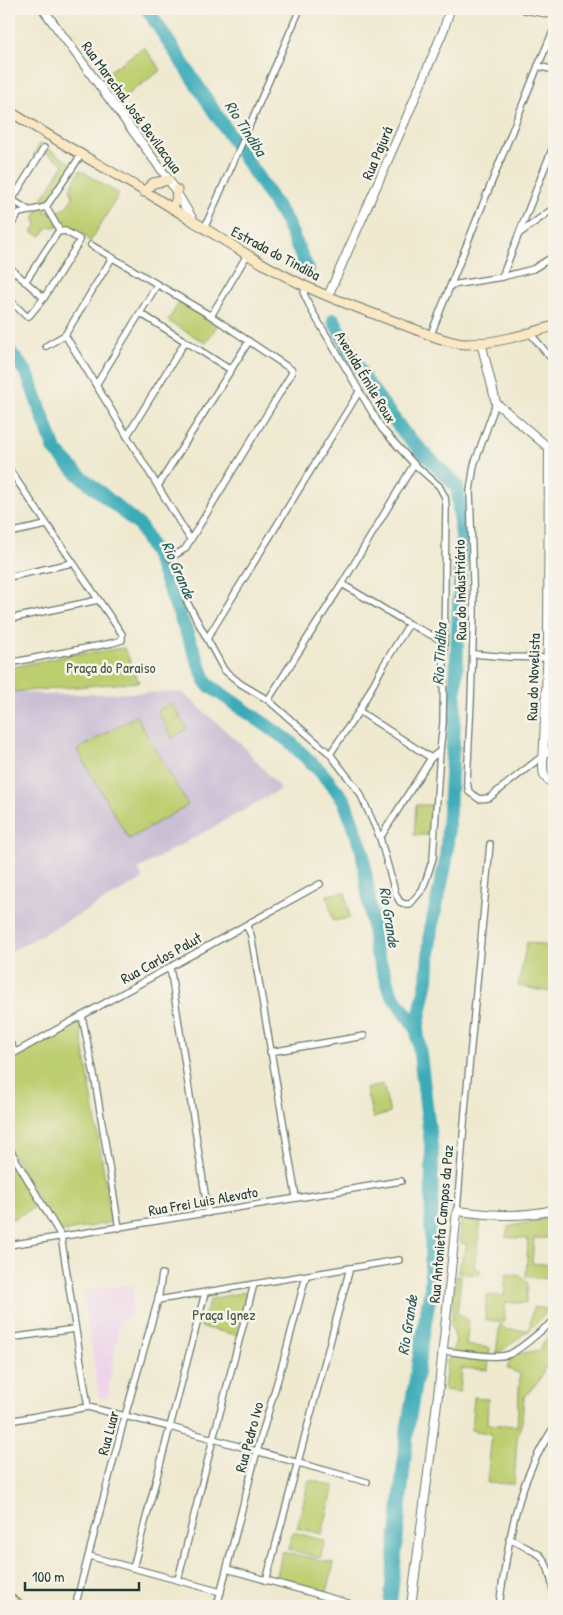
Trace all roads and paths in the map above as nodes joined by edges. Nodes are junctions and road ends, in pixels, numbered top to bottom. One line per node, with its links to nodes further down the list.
1 (43, 9): 15 (street, Rua Marechal José Bevilacqua)
2 (300, 9): 23 (street)
3 (445, 9): 7 (street)
4 (450, 9): 7 (street, Rua Pajurá)
5 (525, 9): 6 (street)
6 (554, 14)
7 (447, 19): 37 (street, Rua Pajurá)
8 (554, 29): 9 (street)
9 (538, 66): 10 (street); 35 (street)
10 (554, 70)
11 (9, 111): 14 (main road, Estrada do Tindiba)
12 (554, 144): 26 (street)
13 (44, 148): 18 (street)
14 (81, 155): 17 (main road, Estrada do Tindiba); 19 (street)
15 (169, 180): 16 (street, Rua Marechal José Bevilacqua); 17 (main road)
16 (177, 190): 20 (main road); 23 (street, Rua Marechal José Bevilacqua)
17 (144, 192): 20 (main road, Estrada do Tindiba)
18 (10, 199): 22 (street)
19 (46, 207): 22 (street); 25 (street)
20 (172, 208): 23 (main road, Estrada do Tindiba)
21 (554, 208): 26 (street)
22 (30, 211): 24 (street)
23 (200, 226): 28 (main road, Estrada do Tindiba)
24 (9, 228)
25 (60, 231): 33 (street); 38 (street)
26 (520, 233): 32 (street)
27 (91, 245): 30 (street)
28 (246, 255): 36 (main road, Estrada do Tindiba); 41 (street)
29 (554, 256): 32 (street)
30 (112, 258): 34 (street); 45 (street)
31 (9, 267): 33 (street)
32 (502, 277): 35 (street)
33 (25, 282): 38 (street)
34 (157, 285): 40 (street); 41 (street)
35 (452, 285): 44 (street)
36 (305, 286): 37 (main road, Estrada do Tindiba); 53 (street, Avenida Émile Roux)
37 (328, 296): 44 (main road, Estrada do Tindiba)
38 (44, 298): 39 (street)
39 (9, 299)
40 (140, 313): 47 (street); 52 (street)
41 (211, 316): 46 (street)
42 (554, 326): 43 (main road, Estrada do Tindiba)
43 (530, 333): 48 (main road, Estrada do Tindiba); 50 (street)
44 (431, 334): 48 (main road, Estrada do Tindiba)
45 (65, 335): 49 (street); 52 (street)
46 (250, 341): 51 (street); 62 (street)
47 (185, 342): 51 (street); 55 (street)
48 (481, 342): 54 (street)
49 (46, 346)
50 (554, 362)
51 (231, 370): 59 (street)
52 (96, 385): 55 (street)
53 (359, 392): 57 (street, Avenida Émile Roux); 72 (street)
54 (496, 403): 56 (street); 75 (street, Rua do Industriário)
55 (127, 436): 59 (street)
56 (552, 450): 74 (street, Rua do Novelista)
57 (414, 464): 66 (street); 73 (street, Avenida Émile Roux)
58 (9, 469): 60 (street)
59 (158, 486): 62 (street)
60 (46, 526): 61 (street); 64 (street)
61 (9, 533)
62 (190, 539): 63 (street)
63 (170, 558)
64 (72, 563): 65 (street); 67 (street)
65 (9, 577)
66 (342, 584): 70 (street); 78 (street)
67 (98, 600): 69 (street); 77 (street)
68 (186, 600): 72 (street)
69 (9, 619)
70 (410, 624): 73 (street); 79 (street)
71 (554, 636): 74 (street)
72 (208, 638): 78 (street)
73 (443, 641): 81 (street, Avenida Émile Roux)
74 (548, 644): 76 (street, Rua do Novelista)
75 (473, 654): 76 (street); 83 (street, Rua do Industriário)
76 (547, 658): 83 (street, Rua do Novelista)
77 (9, 663)
78 (268, 700): 82 (street)
79 (360, 711): 82 (street); 84 (street)
80 (554, 747): 83 (street)
81 (440, 751): 84 (street); 86 (street, Avenida Émile Roux)
82 (330, 754): 86 (street)
83 (544, 756): 85 (street, Rua do Novelista)
84 (431, 758): 86 (street)
85 (554, 784)
86 (380, 838)
87 (490, 844): 101 (street, Rua Antonieta Campos da Paz)
88 (320, 884): 89 (street, Rua Carlos Palut)
89 (246, 925): 90 (street, Rua Carlos Palut); 95 (street)
90 (170, 967): 91 (street, Rua Carlos Palut); 102 (street)
91 (82, 1016): 94 (street, Rua Carlos Palut); 103 (street)
92 (364, 1036): 95 (street)
93 (9, 1041): 94 (street)
94 (15, 1052): 96 (street, Rua Carlos Palut)
95 (270, 1052): 99 (street)
96 (9, 1056)
97 (9, 1148): 104 (street)
98 (401, 1181): 99 (street, Rua Frei Luis Alevato)
99 (296, 1197): 102 (street, Rua Frei Luis Alevato)
100 (554, 1210): 101 (street)
101 (457, 1211): 116 (street, Rua Antonieta Campos da Paz)
102 (208, 1213): 103 (street, Rua Frei Luis Alevato)
103 (118, 1228): 104 (street, Rua Frei Luis Alevato)
104 (61, 1236): 105 (street, Rua Frei Luis Alevato); 114 (street)
105 (9, 1245)
106 (399, 1260): 107 (street)
107 (350, 1268): 109 (street); 124 (street)
108 (162, 1274): 112 (street, Rua Luar)
109 (306, 1276): 110 (street); 123 (street, Rua Pedro Ivo)
110 (254, 1284): 111 (street); 122 (street)
111 (205, 1293): 112 (street); 120 (street)
112 (158, 1300): 118 (street, Rua Luar)
113 (554, 1321): 116 (street)
114 (75, 1329): 115 (street); 117 (street)
115 (9, 1338)
116 (443, 1351): 139 (street, Rua Antonieta Campos da Paz)
117 (88, 1407): 118 (street); 119 (street)
118 (125, 1416): 120 (street); 127 (street, Rua Luar)
119 (9, 1421)
120 (170, 1427): 122 (street); 128 (street)
121 (554, 1427): 126 (street)
122 (213, 1439): 123 (street); 130 (street)
123 (257, 1451): 124 (street); 129 (street, Rua Pedro Ivo)
124 (297, 1463): 125 (street); 131 (street)
125 (367, 1482)
126 (509, 1538): 133 (street); 140 (street)
127 (89, 1556): 128 (street); 135 (street, Rua Luar)
128 (133, 1568): 130 (street)
129 (227, 1569): 131 (street); 132 (street, Rua Pedro Ivo)
130 (178, 1580): 132 (street)
131 (266, 1580): 136 (street)
132 (221, 1592): 138 (street, Rua Pedro Ivo)
133 (554, 1597)
134 (9, 1598): 137 (main road)
135 (77, 1599)
136 (348, 1603)
137 (20, 1606)
138 (217, 1606)
139 (411, 1606)
140 (499, 1606)

